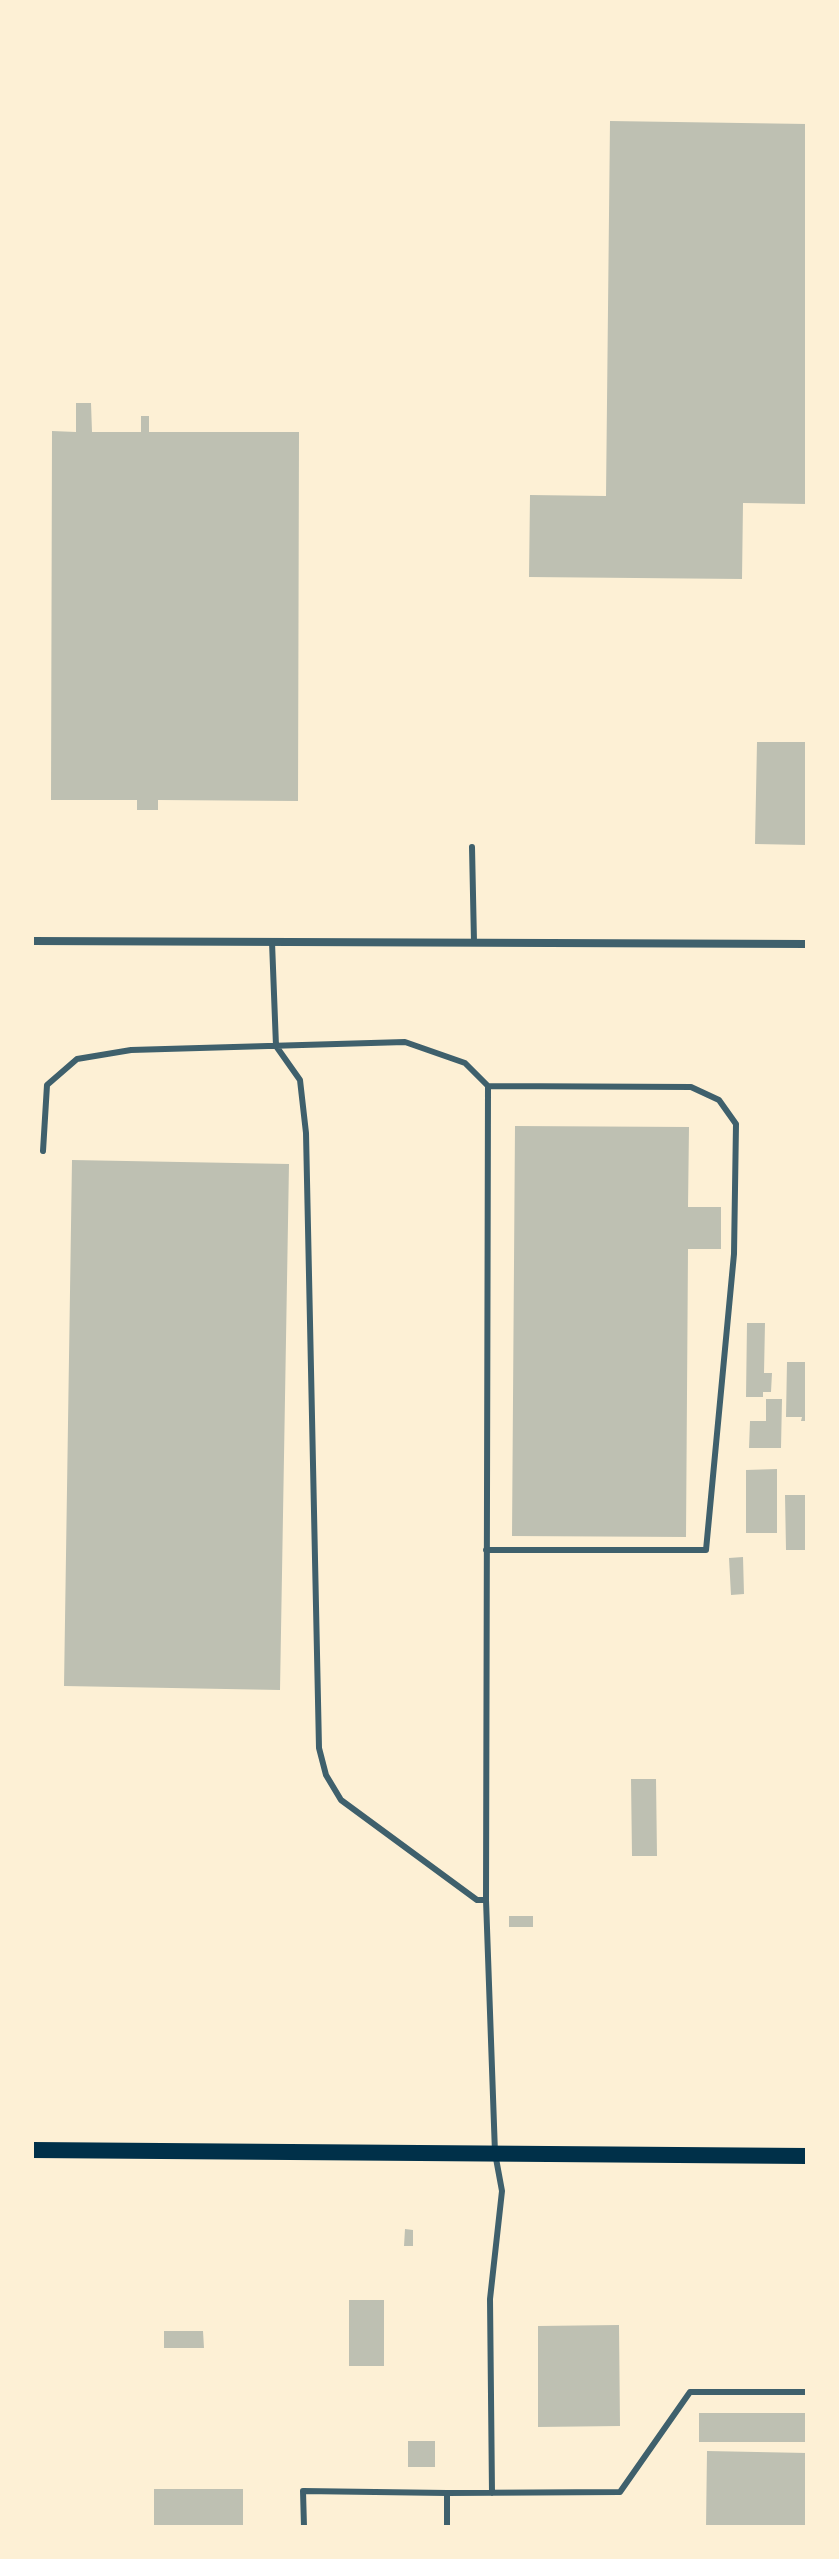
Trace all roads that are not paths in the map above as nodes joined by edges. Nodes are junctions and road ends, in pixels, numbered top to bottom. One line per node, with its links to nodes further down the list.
1 (472, 847): 4 (lane)
2 (32, 941): 3 (street)
3 (272, 942): 4 (street); 6 (lane)
4 (474, 942): 5 (street)
5 (807, 944)
6 (276, 1046): 7 (lane); 8 (lane); 10 (lane)
7 (488, 1086): 9 (lane); 9 (lane)
8 (43, 1151)
9 (486, 1550): 10 (lane)
10 (486, 1900): 12 (lane)
11 (32, 2150): 12 (main road)
12 (495, 2153): 13 (main road); 16 (lane)
13 (807, 2156)
14 (807, 2392): 16 (lane)
15 (447, 2493): 16 (lane); 17 (lane); 18 (lane)
16 (492, 2493)
17 (304, 2527)
18 (447, 2527)

